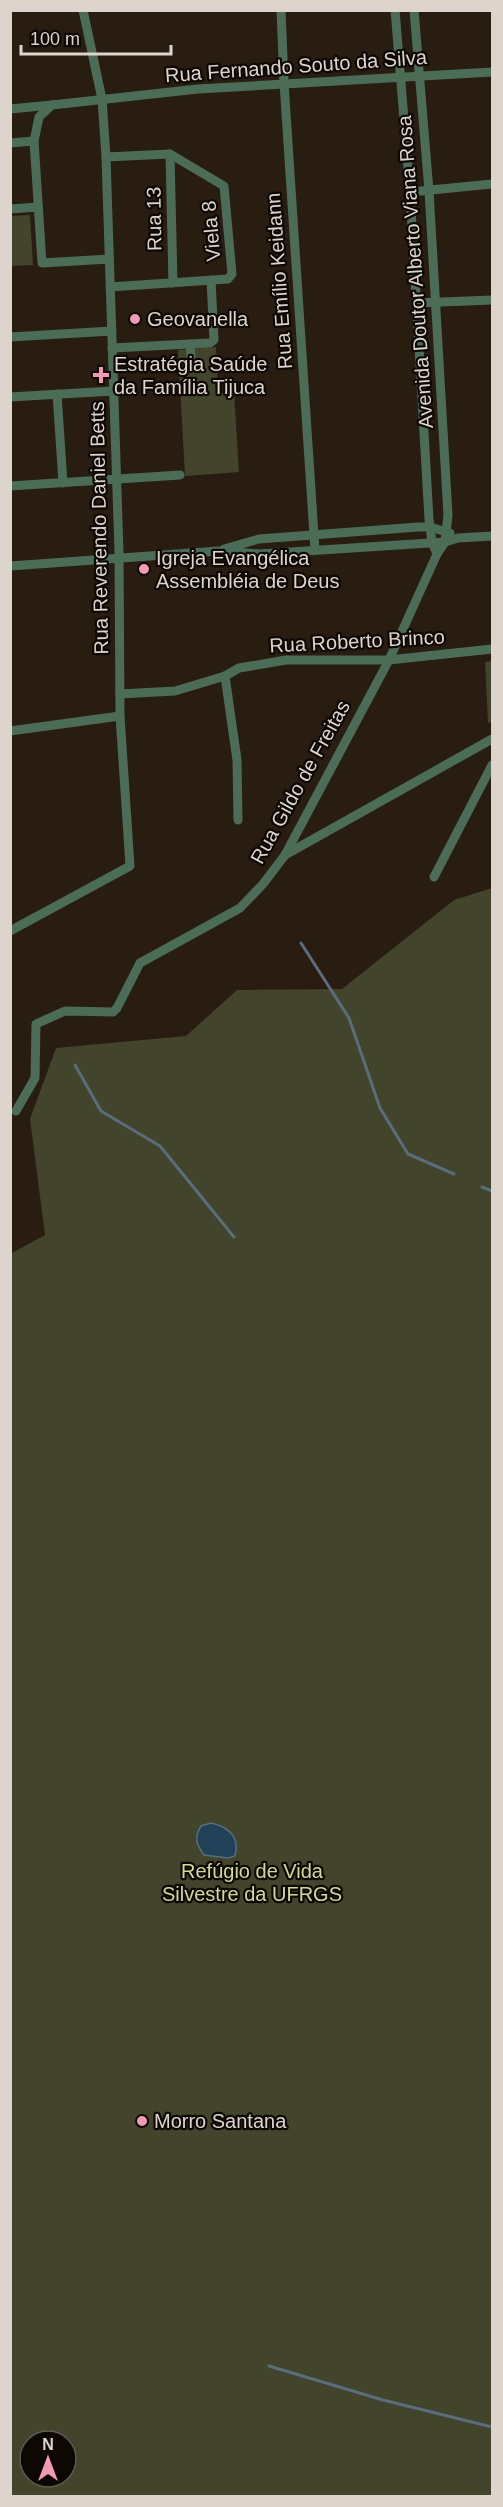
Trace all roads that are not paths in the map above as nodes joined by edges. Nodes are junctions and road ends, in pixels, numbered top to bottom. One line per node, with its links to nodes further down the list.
1 (83, 10): 9 (street, Rua Reverendo Daniel Betts)
2 (281, 10): 8 (street, Rua Emílio Keidann)
3 (395, 10): 7 (street, Avenida Doutor Alberto Viana Rosa)
4 (414, 10): 6 (street, Avenida Doutor Alberto Viana Rosa)
5 (492, 72): 6 (street, Rua Fernando Souto da Silva)
6 (419, 75): 7 (street, Rua Fernando Souto da Silva); 17 (street, Avenida Doutor Alberto Viana Rosa)
7 (399, 77): 8 (street, Rua Fernando Souto da Silva); 18 (street, Avenida Doutor Alberto Viana Rosa)
8 (284, 83): 9 (street, Rua Fernando Souto da Silva); 44 (street, Rua Emílio Keidann)
9 (102, 99): 10 (street, Rua Fernando Souto da Silva); 15 (street, Rua Reverendo Daniel Betts)
10 (52, 105): 11 (street, Rua Fernando Souto da Silva); 12 (street)
11 (10, 109)
12 (34, 141): 13 (street); 19 (street)
13 (10, 142)
14 (170, 154): 15 (street); 22 (street, Viela 8); 23 (street, Rua 13)
15 (106, 157): 21 (street, Rua Reverendo Daniel Betts)
16 (492, 184): 17 (street)
17 (429, 191): 18 (street); 26 (street, Avenida Doutor Alberto Viana Rosa)
18 (410, 192): 27 (street, Avenida Doutor Alberto Viana Rosa)
19 (38, 207): 20 (street); 21 (street)
20 (10, 209)
21 (109, 259): 24 (street, Rua Reverendo Daniel Betts)
22 (212, 280): 23 (street, Viela 8); 30 (street)
23 (173, 283): 24 (street, Viela 8)
24 (110, 287): 28 (street, Rua Reverendo Daniel Betts)
25 (492, 300): 26 (street)
26 (435, 302): 27 (street); 36 (street, Avenida Doutor Alberto Viana Rosa)
27 (416, 303): 37 (street, Avenida Doutor Alberto Viana Rosa)
28 (112, 332): 29 (street); 31 (street, Rua Reverendo Daniel Betts)
29 (10, 337)
30 (190, 344): 31 (street); 32 (street)
31 (112, 348): 33 (street, Rua Reverendo Daniel Betts)
32 (192, 369)
33 (113, 391): 34 (street); 39 (street, Rua Reverendo Daniel Betts)
34 (57, 394): 35 (street); 40 (street)
35 (10, 397)
36 (444, 418): 37 (street); 43 (street, Avenida Doutor Alberto Viana Rosa)
37 (423, 421): 42 (street, Avenida Doutor Alberto Viana Rosa)
38 (180, 475): 39 (street)
39 (117, 480): 40 (street); 52 (street, Rua Reverendo Daniel Betts)
40 (63, 483): 41 (street)
41 (10, 486)
42 (430, 527): 43 (street); 44 (street); 47 (street, Avenida Doutor Alberto Viana Rosa)
43 (447, 531): 46 (street); 48 (street, Avenida Doutor Alberto Viana Rosa)
44 (314, 535): 49 (street); 50 (street, Rua Emílio Keidann)
45 (492, 536): 46 (street)
46 (458, 538): 48 (street)
47 (432, 542): 48 (street); 50 (street); 51 (street)
48 (446, 542): 51 (street, Rua Gildo de Freitas)
49 (219, 550): 50 (street); 52 (street)
50 (315, 550)
51 (437, 554): 55 (street, Rua Gildo de Freitas)
52 (119, 558): 53 (street); 57 (street, Rua Reverendo Daniel Betts)
53 (10, 566)
54 (492, 650): 55 (street, Rua Roberto Brinco)
55 (389, 660): 56 (street, Rua Roberto Brinco); 63 (street, Rua Gildo de Freitas)
56 (225, 676): 57 (street, Rua Roberto Brinco); 62 (street)
57 (120, 694): 58 (street, Rua Reverendo Daniel Betts)
58 (120, 716): 59 (street); 65 (street, Rua Reverendo Daniel Betts)
59 (10, 731)
60 (492, 739): 63 (street)
61 (492, 765): 64 (street)
62 (238, 820)
63 (285, 855): 66 (street, Rua Gildo de Freitas)
64 (434, 878)
65 (10, 931)
66 (16, 1111)

